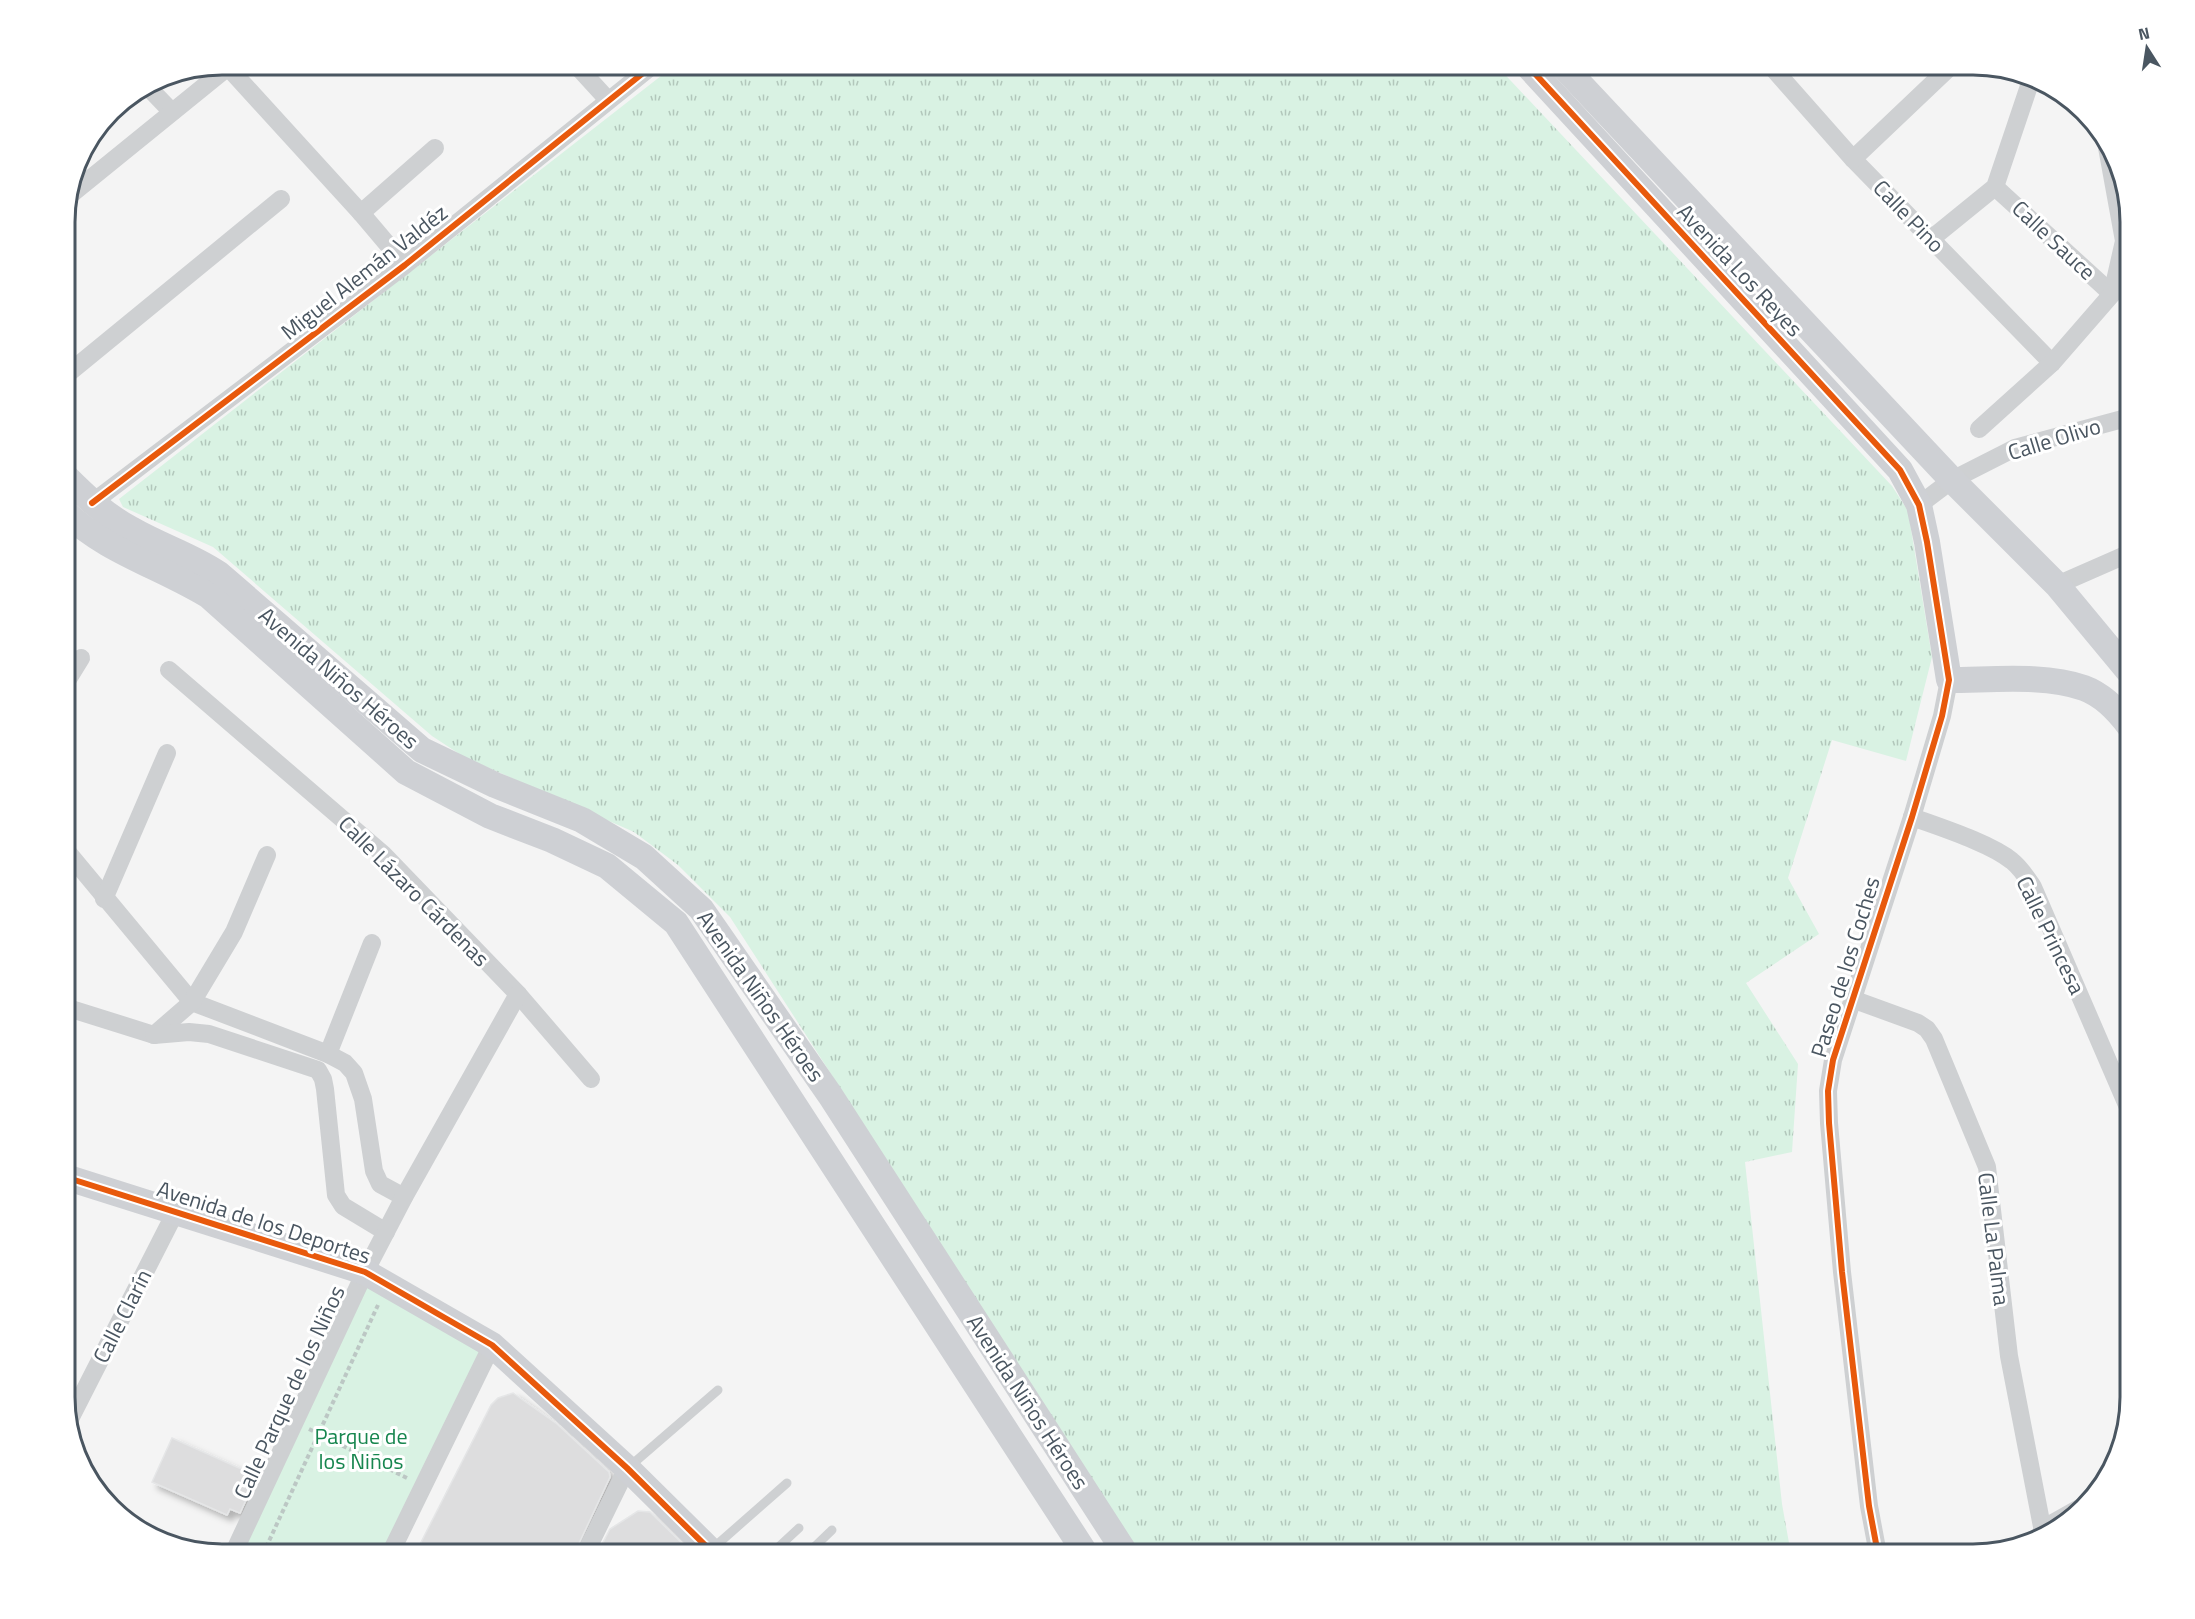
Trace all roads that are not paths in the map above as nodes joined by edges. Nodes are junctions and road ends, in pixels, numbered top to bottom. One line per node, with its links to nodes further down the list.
1 (216, 75): 12 (street)
2 (235, 75): 18 (street)
3 (586, 75): 11 (street)
4 (639, 75): 11 (street, Miguel Alemán Valdéz)
5 (1537, 75): 30 (main road, Avenida Los Reyes)
6 (1572, 75): 27 (main road, Avenida Los Reyes)
7 (1787, 75): 14 (street, Calle Pino)
8 (1941, 75): 14 (street)
9 (2029, 86): 16 (street)
10 (153, 92): 12 (street)
11 (608, 100): 21 (street, Miguel Alemán Valdéz)
12 (172, 112): 15 (street)
13 (435, 148): 18 (street)
14 (1853, 159): 19 (street, Calle Pino)
15 (80, 187)
16 (1995, 187): 19 (street); 22 (street, Calle Sauce)
17 (281, 199): 24 (street)
18 (361, 213): 21 (street)
19 (1931, 239): 23 (street, Calle Pino)
20 (2120, 264): 22 (street)
21 (405, 265): 29 (street, Miguel Alemán Valdéz)
22 (2112, 294): 23 (street)
23 (2052, 363): 26 (street)
24 (75, 368)
25 (2120, 420): 27 (street, Calle Olivo)
26 (1979, 429)
27 (1953, 480): 30 (street, Calle Olivo); 33 (main road, Avenida Los Reyes)
28 (75, 486): 29 (main road, Avenida Niños Héroes)
29 (92, 503): 54 (main road, Avenida Niños Héroes)
30 (1919, 505): 38 (main road, Paseo de los Coches)
31 (75, 521): 55 (main road, Avenida Niños Héroes)
32 (2120, 557): 33 (street)
33 (2057, 585): 34 (main road, Avenida Los Reyes)
34 (2120, 653)
35 (81, 658): 36 (street)
36 (75, 668)
37 (169, 670): 46 (street, Calle Lázaro Cárdenas)
38 (1949, 680): 39 (main road); 41 (street, Paseo de los Coches)
39 (2120, 714)
40 (167, 753): 44 (street)
41 (1912, 817): 47 (street, Paseo de los Coches); 53 (street, Calle Princesa)
42 (267, 855): 48 (street)
43 (75, 862): 44 (street)
44 (104, 899): 48 (street)
45 (372, 943): 51 (street)
46 (518, 994): 52 (street, Calle Lázaro Cárdenas); 57 (street, Calle Parque de los Niños)
47 (1852, 999): 66 (street, Calle La Palma); 78 (street, Paseo de los Coches)
48 (192, 1002): 50 (street); 51 (street)
49 (75, 1009): 50 (street)
50 (154, 1035): 59 (street)
51 (328, 1054): 57 (street)
52 (591, 1078)
53 (2120, 1089)
54 (830, 1095): 55 (main road); 77 (main road, Avenida Niños Héroes)
55 (800, 1115): 76 (main road, Avenida Niños Héroes)
56 (75, 1180): 58 (main road, Avenida de los Deportes)
57 (404, 1197): 59 (street, Calle Parque de los Niños)
58 (176, 1211): 60 (main road, Avenida de los Deportes); 63 (street, Calle Clarín)
59 (386, 1232): 60 (street, Calle Parque de los Niños)
60 (365, 1272): 61 (main road, Avenida de los Deportes); 69 (street, Calle Parque de los Niños)
61 (492, 1345): 64 (main road, Avenida de los Deportes); 70 (street)
62 (718, 1390): 64 (lane)
63 (75, 1409)
64 (627, 1468): 71 (street); 72 (main road, Avenida de los Deportes)
65 (787, 1483): 73 (lane)
66 (2042, 1527)
67 (799, 1528): 74 (lane)
68 (832, 1530): 75 (lane)
69 (238, 1544)
70 (395, 1544)
71 (590, 1544)
72 (703, 1544)
73 (722, 1544)
74 (782, 1544)
75 (817, 1544)
76 (1079, 1544)
77 (1120, 1544)
78 (1876, 1544)

